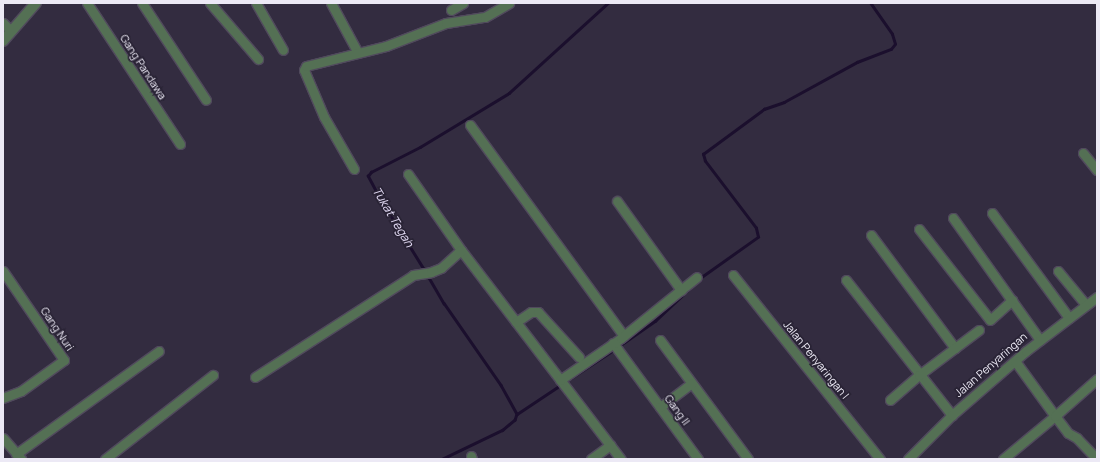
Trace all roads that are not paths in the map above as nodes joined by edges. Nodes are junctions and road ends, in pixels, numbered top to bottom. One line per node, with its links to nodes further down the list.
1 (87, 3): 18 (street, Gang Pandawa)
2 (142, 3): 16 (street)
3 (210, 3): 15 (street)
4 (256, 3): 13 (street)
5 (331, 3): 14 (street)
6 (463, 3): 9 (street)
7 (509, 3): 14 (street)
8 (32, 5): 11 (street)
9 (450, 10)
10 (3, 23): 11 (street)
11 (11, 31): 12 (street)
12 (3, 41)
13 (283, 50)
14 (357, 52): 20 (street)
15 (258, 59)
16 (206, 100)
17 (470, 125): 41 (street)
18 (180, 144)
19 (1083, 153): 21 (street)
20 (354, 169)
21 (1097, 170)
22 (408, 174): 28 (street)
23 (617, 201): 34 (street)
24 (992, 213): 38 (street)
25 (952, 218): 36 (street)
26 (918, 229): 36 (street)
27 (871, 236): 45 (street)
28 (462, 250): 39 (street); 51 (street)
29 (3, 271): 55 (street, Gang Nuri)
30 (1058, 271): 37 (street)
31 (733, 275): 69 (street, Jalan Penyaringan I)
32 (697, 277): 34 (street)
33 (846, 280): 50 (street)
34 (681, 290): 41 (street)
35 (1097, 297): 37 (street, Jalan Penyaringan)
36 (1012, 300): 43 (street)
37 (1086, 305): 38 (street, Jalan Penyaringan)
38 (1069, 318): 43 (street, Jalan Penyaringan)
39 (516, 322): 47 (street); 53 (street)
40 (979, 330): 45 (street)
41 (624, 336): 44 (street)
42 (660, 340): 54 (street)
43 (1040, 340): 48 (street, Jalan Penyaringan)
44 (615, 347): 53 (street); 57 (street, Gang II)
45 (955, 348): 50 (street)
46 (159, 351): 62 (street)
47 (579, 357)
48 (1015, 361): 58 (street, Jalan Penyaringan); 59 (street)
49 (213, 375): 64 (street)
50 (919, 375): 56 (street); 58 (street)
51 (255, 378)
52 (1097, 379): 59 (street)
53 (560, 380): 61 (street)
54 (691, 384): 57 (street); 68 (street)
55 (3, 398)
56 (890, 400)
57 (660, 407): 67 (street, Gang II)
58 (952, 415): 70 (street, Jalan Penyaringan)
59 (1055, 416): 63 (street); 71 (street)
60 (3, 438): 62 (street)
61 (610, 445): 65 (street); 66 (street)
62 (18, 456)
63 (1097, 457)
64 (105, 459)
65 (591, 459)
66 (621, 459)
67 (698, 459)
68 (748, 459)
69 (880, 459)
70 (908, 459)
71 (1004, 459)

